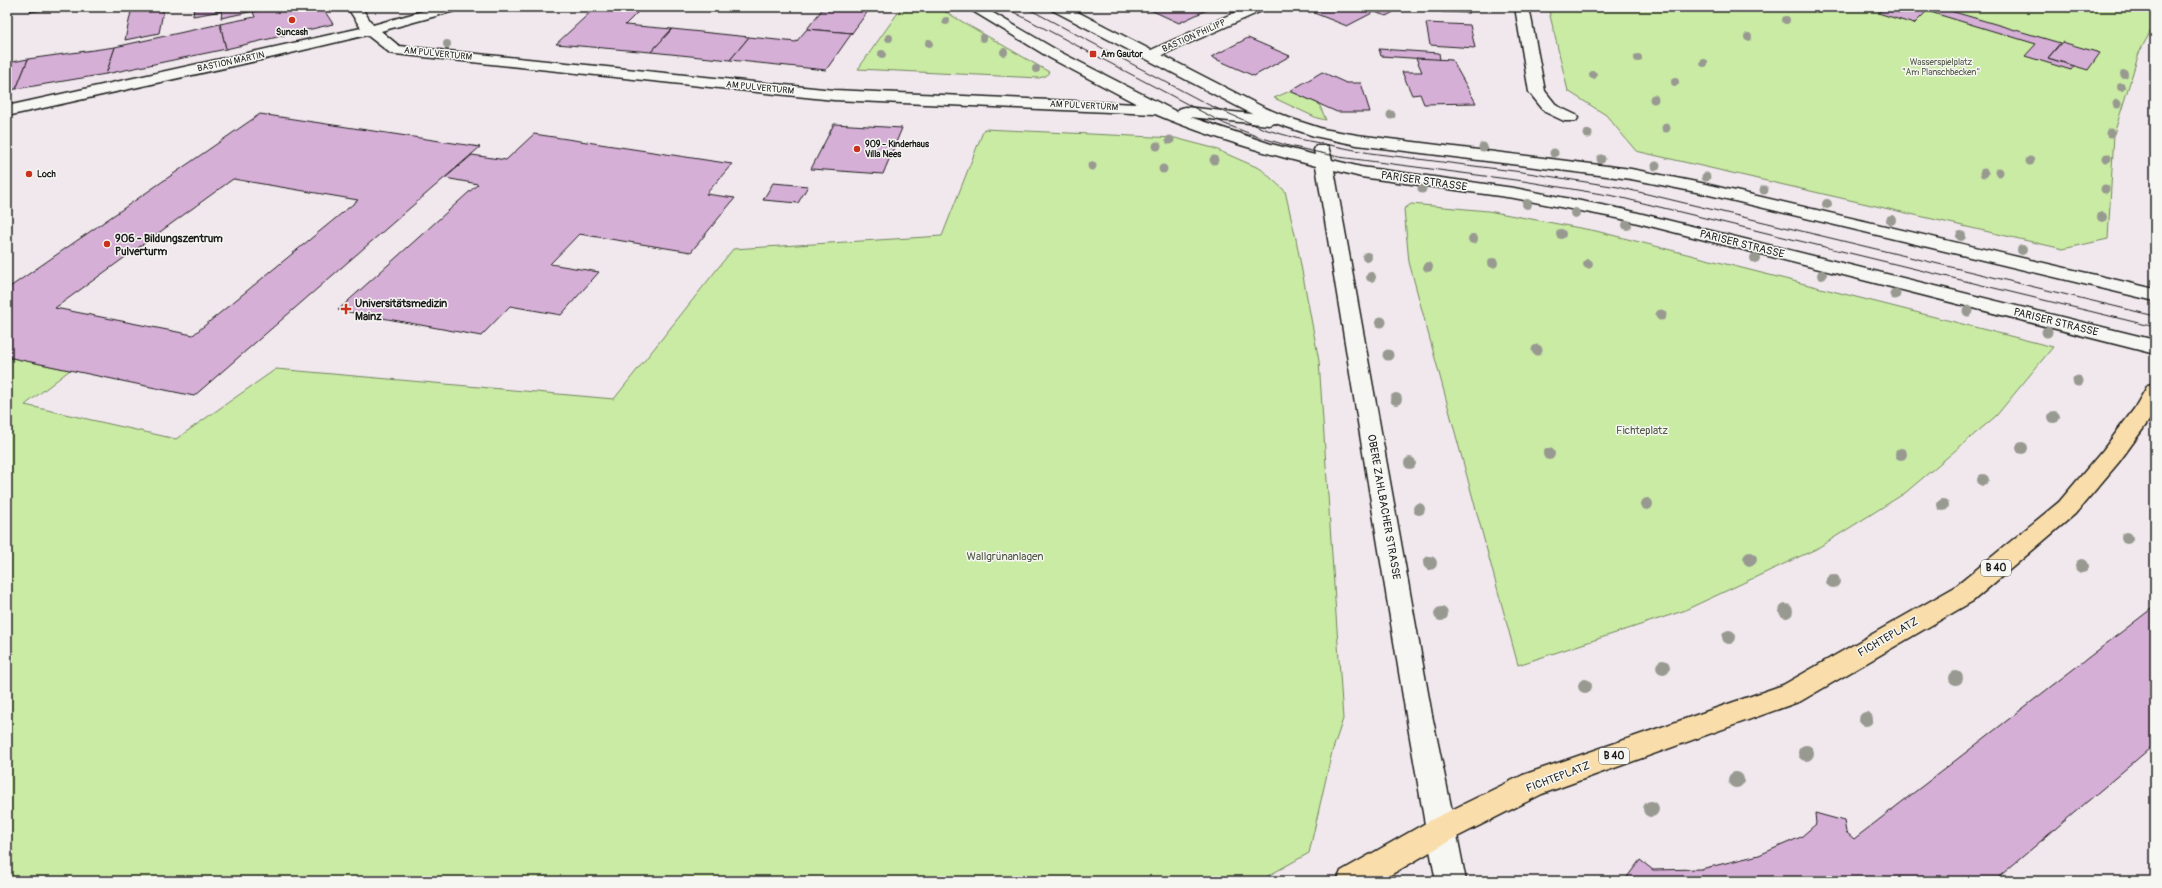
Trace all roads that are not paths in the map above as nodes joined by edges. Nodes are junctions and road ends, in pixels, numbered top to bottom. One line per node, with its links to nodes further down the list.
1 (354, 7): 7 (street, AM PULVERTURM)
2 (453, 7): 7 (street, BASTION MARTIN)
3 (973, 7): 9 (street)
4 (1057, 7): 8 (street)
5 (1259, 7): 8 (street, BASTION PHILIPP)
6 (1522, 7): 11 (street)
7 (370, 30): 9 (street, AM PULVERTURM); 10 (street, BASTION MARTIN)
8 (1151, 55): 12 (street)
9 (1159, 110): 12 (street); 14 (street)
10 (7, 111)
11 (1570, 118)
12 (1282, 121): 13 (street)
13 (1320, 133): 14 (street, OBERE ZAHLBACHER STRASSE); 15 (street)
14 (1324, 163): 16 (street, PARISER STRASSE); 18 (street, OBERE ZAHLBACHER STRASSE)
15 (2155, 295)
16 (2155, 347)
17 (2155, 390): 18 (main road, FICHTEPLATZ / B 40)
18 (1441, 830): 19 (main road, B 40); 20 (street, OBERE ZAHLBACHER STRASSE)
19 (1352, 881)
20 (1451, 881)

